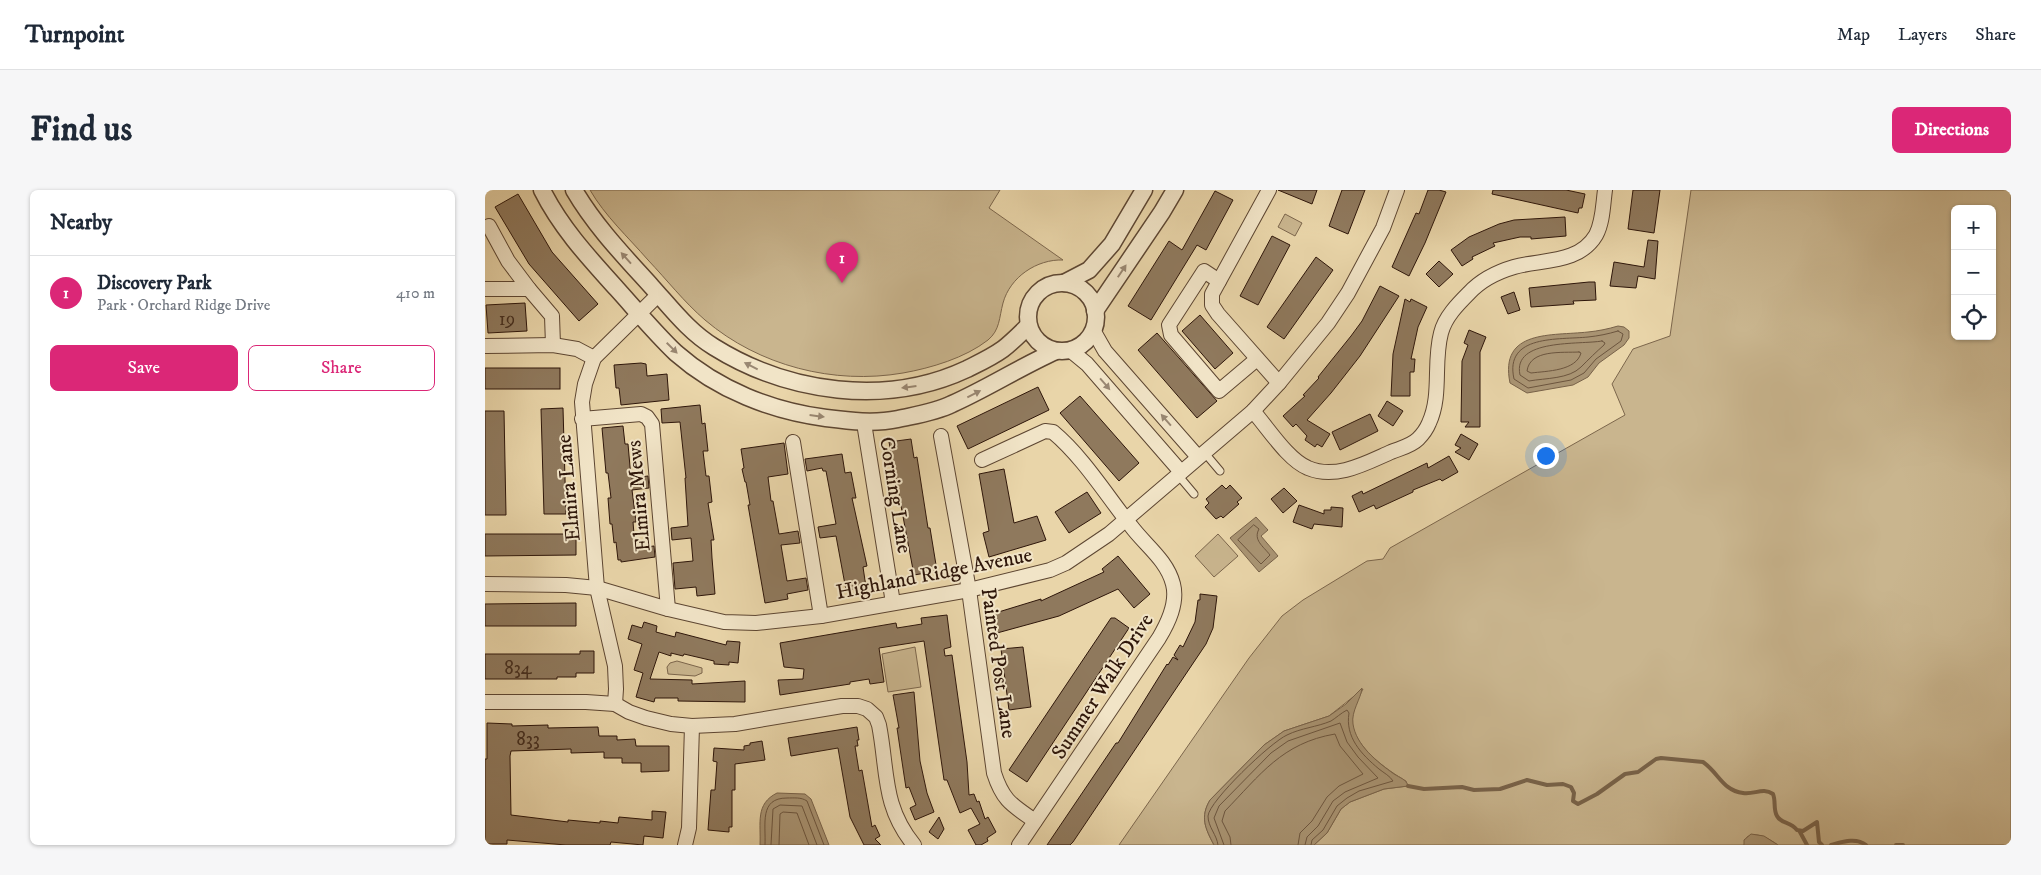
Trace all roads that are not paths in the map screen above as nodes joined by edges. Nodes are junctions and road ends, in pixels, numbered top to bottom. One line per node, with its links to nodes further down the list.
1 (542, 190): 15 (street)
2 (574, 190): 13 (street, one-way to 2)
3 (1144, 190): 10 (street)
4 (1175, 190): 14 (street, one-way to 4)
5 (1269, 190): 9 (street)
6 (1397, 190): 23 (street, Highland Ridge Avenue)
7 (1605, 190): 24 (street)
8 (489, 226): 12 (street)
9 (1219, 281): 22 (street); 22 (street)
10 (1064, 283): 14 (street); 16 (street)
11 (485, 289): 12 (street)
12 (529, 289): 18 (street)
13 (659, 295): 15 (street, Elmira Lane); 16 (street, one-way to 13)
14 (1095, 311): 17 (street)
15 (639, 313): 21 (street, Elmira Lane); 26 (street, one-way to 26)
16 (1028, 326): 20 (street)
17 (1093, 330): 20 (street); 29 (street, one-way to 17)
18 (553, 345): 19 (street); 21 (street)
19 (485, 346)
20 (1063, 351): 26 (street, one-way to 20); 32 (street, one-way to 32)
21 (594, 358): 25 (street, Elmira Lane)
22 (1257, 359): 23 (street)
23 (1279, 383): 24 (street, Highland Ridge Avenue)
24 (1253, 411): 29 (street, Highland Ridge Avenue)
25 (582, 419): 36 (street, Elmira Lane); 39 (street, Elmira Mews)
26 (864, 422): 38 (street, Corning Lane)
27 (941, 436): 37 (street, Painted Post Lane)
28 (793, 442): 40 (street)
29 (1201, 454): 31 (lane); 32 (street, Highland Ridge Avenue)
30 (982, 460): 34 (street, Summer Walk Drive)
31 (1220, 471)
32 (1179, 474): 33 (lane); 34 (street, Highland Ridge Avenue)
33 (1194, 494)
34 (1126, 520): 37 (street, Highland Ridge Avenue); 44 (street, Summer Walk Drive)
35 (485, 584): 36 (street, Highland Ridge Avenue)
36 (597, 588): 39 (street, Highland Ridge Avenue); 42 (street, Elmira Lane)
37 (969, 590): 38 (street, Highland Ridge Avenue); 44 (street, Painted Post Lane)
38 (893, 603): 40 (street, Highland Ridge Avenue)
39 (668, 609): 40 (street, Highland Ridge Avenue)
40 (821, 616)
41 (485, 702): 42 (street)
42 (615, 704): 43 (street)
43 (692, 726): 45 (street); 46 (street)
44 (1035, 821): 47 (street, Summer Walk Drive)
45 (685, 845)
46 (914, 845)
47 (1019, 845)

